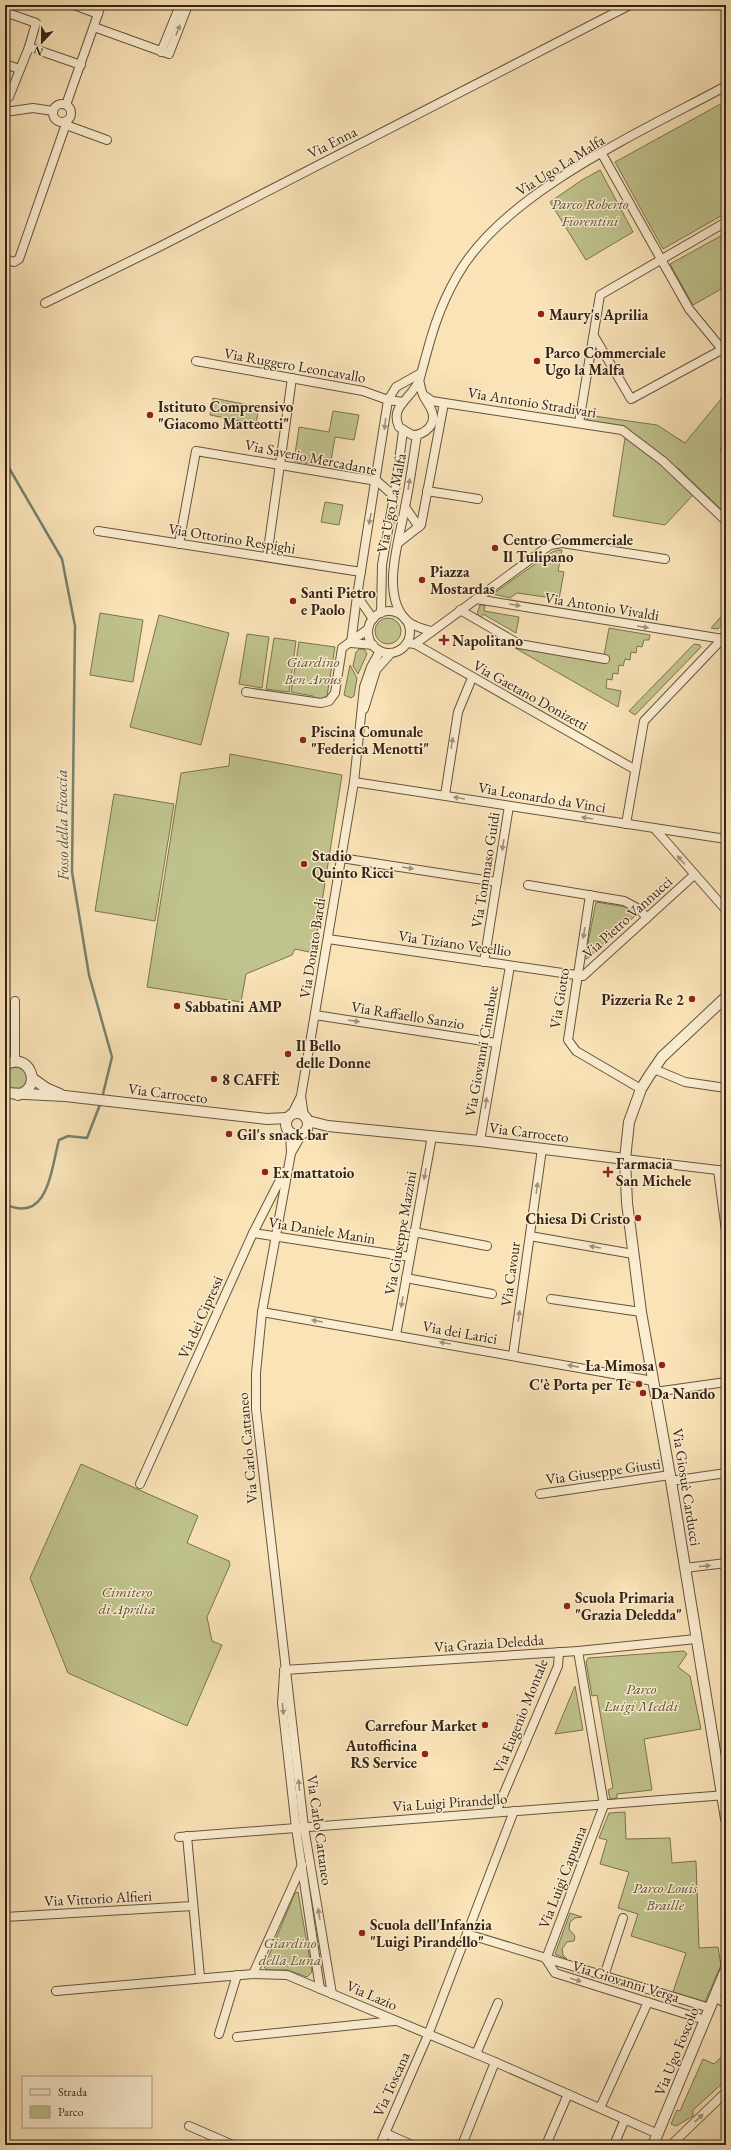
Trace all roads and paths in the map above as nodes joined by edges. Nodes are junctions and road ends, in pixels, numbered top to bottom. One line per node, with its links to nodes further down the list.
1 (74, 5): 7 (street)
2 (101, 5): 7 (street)
3 (180, 5): 10 (street)
4 (188, 5): 10 (street, one-way to 4)
5 (630, 5): 25 (street, Via Enna)
6 (5, 12): 9 (street)
7 (98, 14): 8 (street)
8 (94, 27): 10 (street); 12 (street)
9 (29, 47): 12 (street); 13 (street)
10 (165, 53)
11 (5, 64): 13 (street)
12 (81, 64): 16 (street)
13 (19, 69): 15 (street)
14 (726, 86): 21 (street, Via Ugo La Malfa)
15 (9, 98)
16 (66, 105): 17 (street); 19 (street)
17 (53, 111): 18 (street); 19 (street)
18 (5, 112)
19 (67, 123): 20 (street); 23 (street)
20 (107, 140)
21 (602, 154): 24 (street); 29 (street, Via Ugo La Malfa)
22 (726, 222): 24 (street)
23 (5, 259)
24 (660, 260): 26 (street); 27 (street)
25 (45, 303)
26 (594, 336): 27 (street); 36 (street)
27 (724, 352)
28 (196, 361): 30 (street, Via Ruggero Leoncavallo)
29 (420, 376): 31 (street, Via Ugo La Malfa); 32 (street, Via Ugo La Malfa); 33 (street, Via Ugo La Malfa)
30 (292, 378): 32 (street, Via Ruggero Leoncavallo); 39 (street)
31 (421, 389): 34 (street, Via Antonio Stradivari); 35 (street, Via Ugo La Malfa)
32 (388, 400): 33 (street); 40 (street, Via Ugo La Malfa, one-way to 40)
33 (405, 401): 35 (street); 37 (street, Via Ugo La Malfa)
34 (441, 402): 35 (street); 36 (street, Via Antonio Stradivari); 41 (street)
35 (429, 406): 38 (street, Via Ugo La Malfa)
36 (580, 423): 45 (street, Via Antonio Stradivari)
37 (403, 431): 38 (street, Via Ugo La Malfa); 42 (street, Via Ugo La Malfa)
38 (417, 435): 44 (street, Via Ugo La Malfa, one-way to 38)
39 (280, 464): 40 (street, Via Saverio Mercadante); 49 (street, Via Saverio Mercadante); 50 (street)
40 (377, 481): 42 (street, Via Saverio Mercadante); 52 (street, Via Ugo La Malfa, one-way to 52)
41 (427, 490): 43 (street); 46 (street)
42 (394, 496): 56 (street, Via Ugo La Malfa)
43 (478, 499)
44 (406, 507): 46 (street); 48 (street, Via Ugo La Malfa)
45 (726, 521)
46 (419, 526): 48 (street)
47 (98, 531): 49 (street, Via Ottorino Respighi)
48 (398, 543): 58 (street, Via Ugo La Malfa)
49 (179, 544): 50 (street, Via Ottorino Respighi)
50 (267, 557): 52 (street, Via Ottorino Respighi)
51 (665, 559): 54 (street)
52 (361, 572): 53 (street)
53 (357, 596): 57 (street); 62 (street)
54 (476, 599): 55 (street); 61 (street, Via Antonio Vivaldi, one-way to 61)
55 (460, 610): 60 (street); 67 (street)
56 (381, 613): 57 (street); 58 (street)
57 (373, 619): 59 (street)
58 (406, 620): 60 (street); 63 (street)
59 (368, 629): 62 (street); 64 (street)
60 (431, 632): 63 (street)
61 (724, 638): 71 (street)
62 (351, 643): 64 (street); 69 (street)
63 (411, 643): 66 (street); 68 (street, Via Gaetano Donizetti)
64 (372, 645): 65 (street)
65 (380, 651): 66 (street); 70 (street)
66 (391, 653): 70 (street)
67 (605, 659)
68 (472, 678): 71 (street, Via Gaetano Donizetti); 73 (street, one-way to 68)
69 (246, 692)
70 (362, 713): 72 (street)
71 (634, 769): 75 (street)
72 (354, 782): 73 (street, Via Leonardo da Vinci); 78 (street, Via Donato Bardi)
73 (445, 795): 74 (street, Via Leonardo da Vinci, one-way to 73)
74 (509, 806): 75 (street, Via Leonardo da Vinci, one-way to 74); 80 (street, Via Tommaso Guidi, one-way to 80)
75 (626, 824): 76 (street, Via Leonardo da Vinci)
76 (655, 829): 77 (street, Via Leonardo da Vinci); 79 (street, one-way to 76)
77 (726, 839)
78 (342, 858): 80 (street, one-way to 80); 85 (street, Via Donato Bardi)
79 (694, 875): 83 (street); 84 (street, Via Pietro Vannucci)
80 (497, 882): 86 (street, Via Tommaso Guidi)
81 (528, 885): 82 (street)
82 (590, 895): 84 (street); 88 (street, Via Giotto, one-way to 88)
83 (726, 910)
84 (647, 918): 88 (street, Via Pietro Vannucci)
85 (328, 939): 86 (street, Via Tiziano Vecellio); 91 (street, Via Donato Bardi)
86 (484, 962): 87 (street, Via Tiziano Vecellio)
87 (510, 966): 88 (street, Via Tiziano Vecellio); 92 (street, Via Giovanni Cimabue)
88 (577, 976): 97 (street, Via Giotto)
89 (726, 997): 94 (street, Via Giosuè Carducci)
90 (15, 1001): 93 (street)
91 (315, 1015): 92 (street, Via Raffaello Sanzio, one-way to 92); 100 (street, Via Donato Bardi)
92 (496, 1044): 106 (street, Via Giovanni Cimabue, one-way to 92)
93 (10, 1063): 95 (street, Via Carroceto)
94 (654, 1069): 96 (street); 97 (street, Via Giosuè Carducci)
95 (32, 1078): 98 (street, Via Carroceto); 99 (street, Via Carroceto)
96 (726, 1088)
97 (641, 1089): 109 (street, Via Giosuè Carducci)
98 (9, 1093): 99 (street, Via Carroceto)
99 (65, 1096): 102 (street, Via Carroceto)
100 (302, 1096): 101 (street, Via Donato Bardi); 103 (street, Via Donato Bardi)
101 (290, 1116): 102 (street, Via Carroceto); 103 (street); 104 (street)
102 (267, 1119): 104 (street, Via Carroceto)
103 (305, 1125): 104 (street); 105 (street, Via Carroceto); 108 (street, Via Carlo Cattaneo)
104 (289, 1132): 108 (street, Via Carlo Cattaneo)
105 (432, 1136): 106 (street, Via Carroceto); 113 (street, Via Giuseppe Mazzini, one-way to 113)
106 (480, 1141): 107 (street, Via Carroceto)
107 (542, 1148): 109 (street, Via Carroceto); 115 (street, Via Cavour, one-way to 107)
108 (291, 1153): 110 (street, Via Carlo Cattaneo)
109 (625, 1159): 111 (street, Via Carroceto); 118 (street, Via Giosuè Carducci)
110 (288, 1162): 114 (street, Via dei Cipressi); 116 (street, Via Carlo Cattaneo)
111 (722, 1170): 112 (street)
112 (726, 1231)
113 (414, 1232): 117 (street); 119 (street, Via Giuseppe Mazzini)
114 (253, 1233): 116 (street, Via Daniele Manin); 132 (street, Via dei Cipressi)
115 (530, 1236): 118 (street, one-way to 115); 126 (street, Via Cavour, one-way to 115)
116 (274, 1237): 119 (street, Via Daniele Manin); 123 (street, Via Carlo Cattaneo)
117 (487, 1246)
118 (633, 1254): 124 (street, Via Giosuè Carducci)
119 (410, 1257): 120 (street, Via Giuseppe Mazzini)
120 (406, 1278): 121 (street); 125 (street, Via Giuseppe Mazzini, one-way to 125)
121 (492, 1294)
122 (551, 1299): 124 (street)
123 (262, 1312): 125 (street, Via dei Larici, one-way to 123); 139 (street, Via Carlo Cattaneo)
124 (641, 1312): 127 (street, Via Giosuè Carducci)
125 (396, 1334): 126 (street, Via dei Larici, one-way to 125)
126 (513, 1355): 127 (street, Via dei Larici, one-way to 126)
127 (653, 1381): 129 (street, Via Giosuè Carducci)
128 (726, 1382): 129 (street)
129 (655, 1392): 131 (street, Via Giosuè Carducci)
130 (726, 1473): 131 (street, Via Giuseppe Giusti)
131 (670, 1478): 133 (street, Via Giuseppe Giusti); 135 (street, Via Giosuè Carducci)
132 (140, 1484)
133 (540, 1494)
134 (726, 1563): 135 (street, one-way to 134)
135 (685, 1568): 136 (street, Via Giosuè Carducci)
136 (696, 1639): 137 (street, Via Grazia Deledda); 140 (street, Via Giosuè Carducci)
137 (578, 1651): 138 (street, Via Grazia Deledda); 141 (street)
138 (559, 1652): 139 (street, Via Grazia Deledda); 143 (street, Via Eugenio Montale)
139 (284, 1670): 145 (street, Via Carlo Cattaneo)
140 (724, 1795): 141 (street, Via Luigi Pirandello); 144 (street, Via Giosuè Carducci)
141 (604, 1805): 142 (street, Via Luigi Pirandello); 151 (street, Via Luigi Capuana)
142 (514, 1811): 143 (street, Via Luigi Pirandello); 150 (street, Via Toscana)
143 (496, 1812): 145 (street, Via Luigi Pirandello)
144 (726, 1819)
145 (300, 1828): 146 (street, Via Carlo Cattaneo); 147 (street, Via Luigi Pirandello); 159 (street, Via Carlo Cattaneo, one-way to 145)
146 (302, 1865): 153 (street); 157 (street, Via Carlo Cattaneo)
147 (193, 1906): 148 (street, Via Vittorio Alfieri); 156 (street)
148 (5, 1917)
149 (623, 1918): 155 (street)
150 (467, 1934): 151 (street, Via Giovanni Verga); 168 (street, Via Toscana)
151 (546, 1959): 155 (street, Via Giovanni Verga); 161 (street, Via Giovanni Verga, one-way to 161)
152 (726, 1969): 160 (street, Via Ugo Foscolo)
153 (253, 1974): 154 (street, Via Lazio); 157 (street, Via Lazio)
154 (237, 1975): 156 (street, Via Lazio); 167 (street)
155 (604, 1976): 164 (street, Via Giovanni Verga)
156 (200, 1977): 158 (street, Via Lazio)
157 (320, 1989): 159 (street, Via Lazio)
158 (56, 1991)
159 (332, 1994): 165 (street, Via Lazio)
160 (715, 1997): 163 (street); 164 (street, Via Ugo Foscolo)
161 (648, 2002): 166 (street, Via Giovanni Verga); 174 (street)
162 (498, 2003): 170 (street)
163 (726, 2004)
164 (710, 2008): 166 (street, Via Ugo Foscolo)
165 (395, 2020): 168 (street, Via Lazio); 169 (street)
166 (705, 2020): 178 (street, Via Ugo Foscolo)
167 (219, 2034)
168 (428, 2035): 170 (street, Via Lazio); 177 (street, Via Toscana)
169 (237, 2037)
170 (476, 2054): 171 (street, Via Lazio)
171 (495, 2062): 173 (street, Via Lazio); 182 (street)
172 (726, 2092): 186 (street, one-way to 172)
173 (568, 2094): 174 (street, Via Lazio); 183 (street)
174 (600, 2108): 175 (street, Via Lazio)
175 (625, 2119): 178 (street, Via Lazio); 184 (street)
176 (190, 2126): 179 (street)
177 (385, 2133): 180 (street, Via Toscana); 181 (street)
178 (658, 2134): 185 (street, Via Ugo Foscolo)
179 (233, 2145)
180 (380, 2145)
181 (412, 2145)
182 (462, 2145)
183 (546, 2145)
184 (614, 2145)
185 (653, 2145)
186 (671, 2145)

